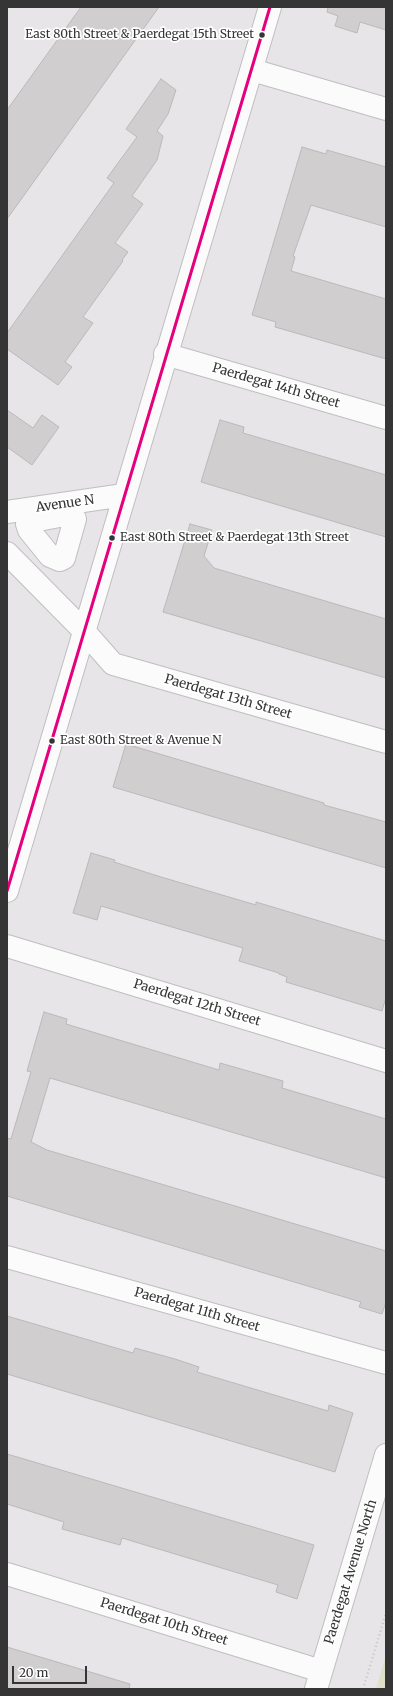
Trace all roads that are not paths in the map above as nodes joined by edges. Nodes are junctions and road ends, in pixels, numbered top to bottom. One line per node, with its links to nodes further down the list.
1 (270, 7): 2 (street)
2 (252, 70): 3 (street); 4 (street)
3 (386, 109)
4 (166, 354): 5 (street, Paerdegat 14th Street); 6 (street)
5 (386, 418)
6 (124, 495): 7 (street, Avenue N); 9 (street)
7 (7, 512)
8 (7, 552): 9 (street)
9 (84, 631): 10 (street, Paerdegat 13th Street); 11 (street)
10 (386, 742)
11 (7, 890)
12 (7, 946): 13 (street, Paerdegat 12th Street)
13 (386, 1061)
14 (7, 1257): 15 (street, Paerdegat 11th Street)
15 (386, 1363)
16 (386, 1455): 18 (street, Paerdegat Avenue North)
17 (7, 1574): 18 (street, Paerdegat 10th Street)
18 (319, 1680)

